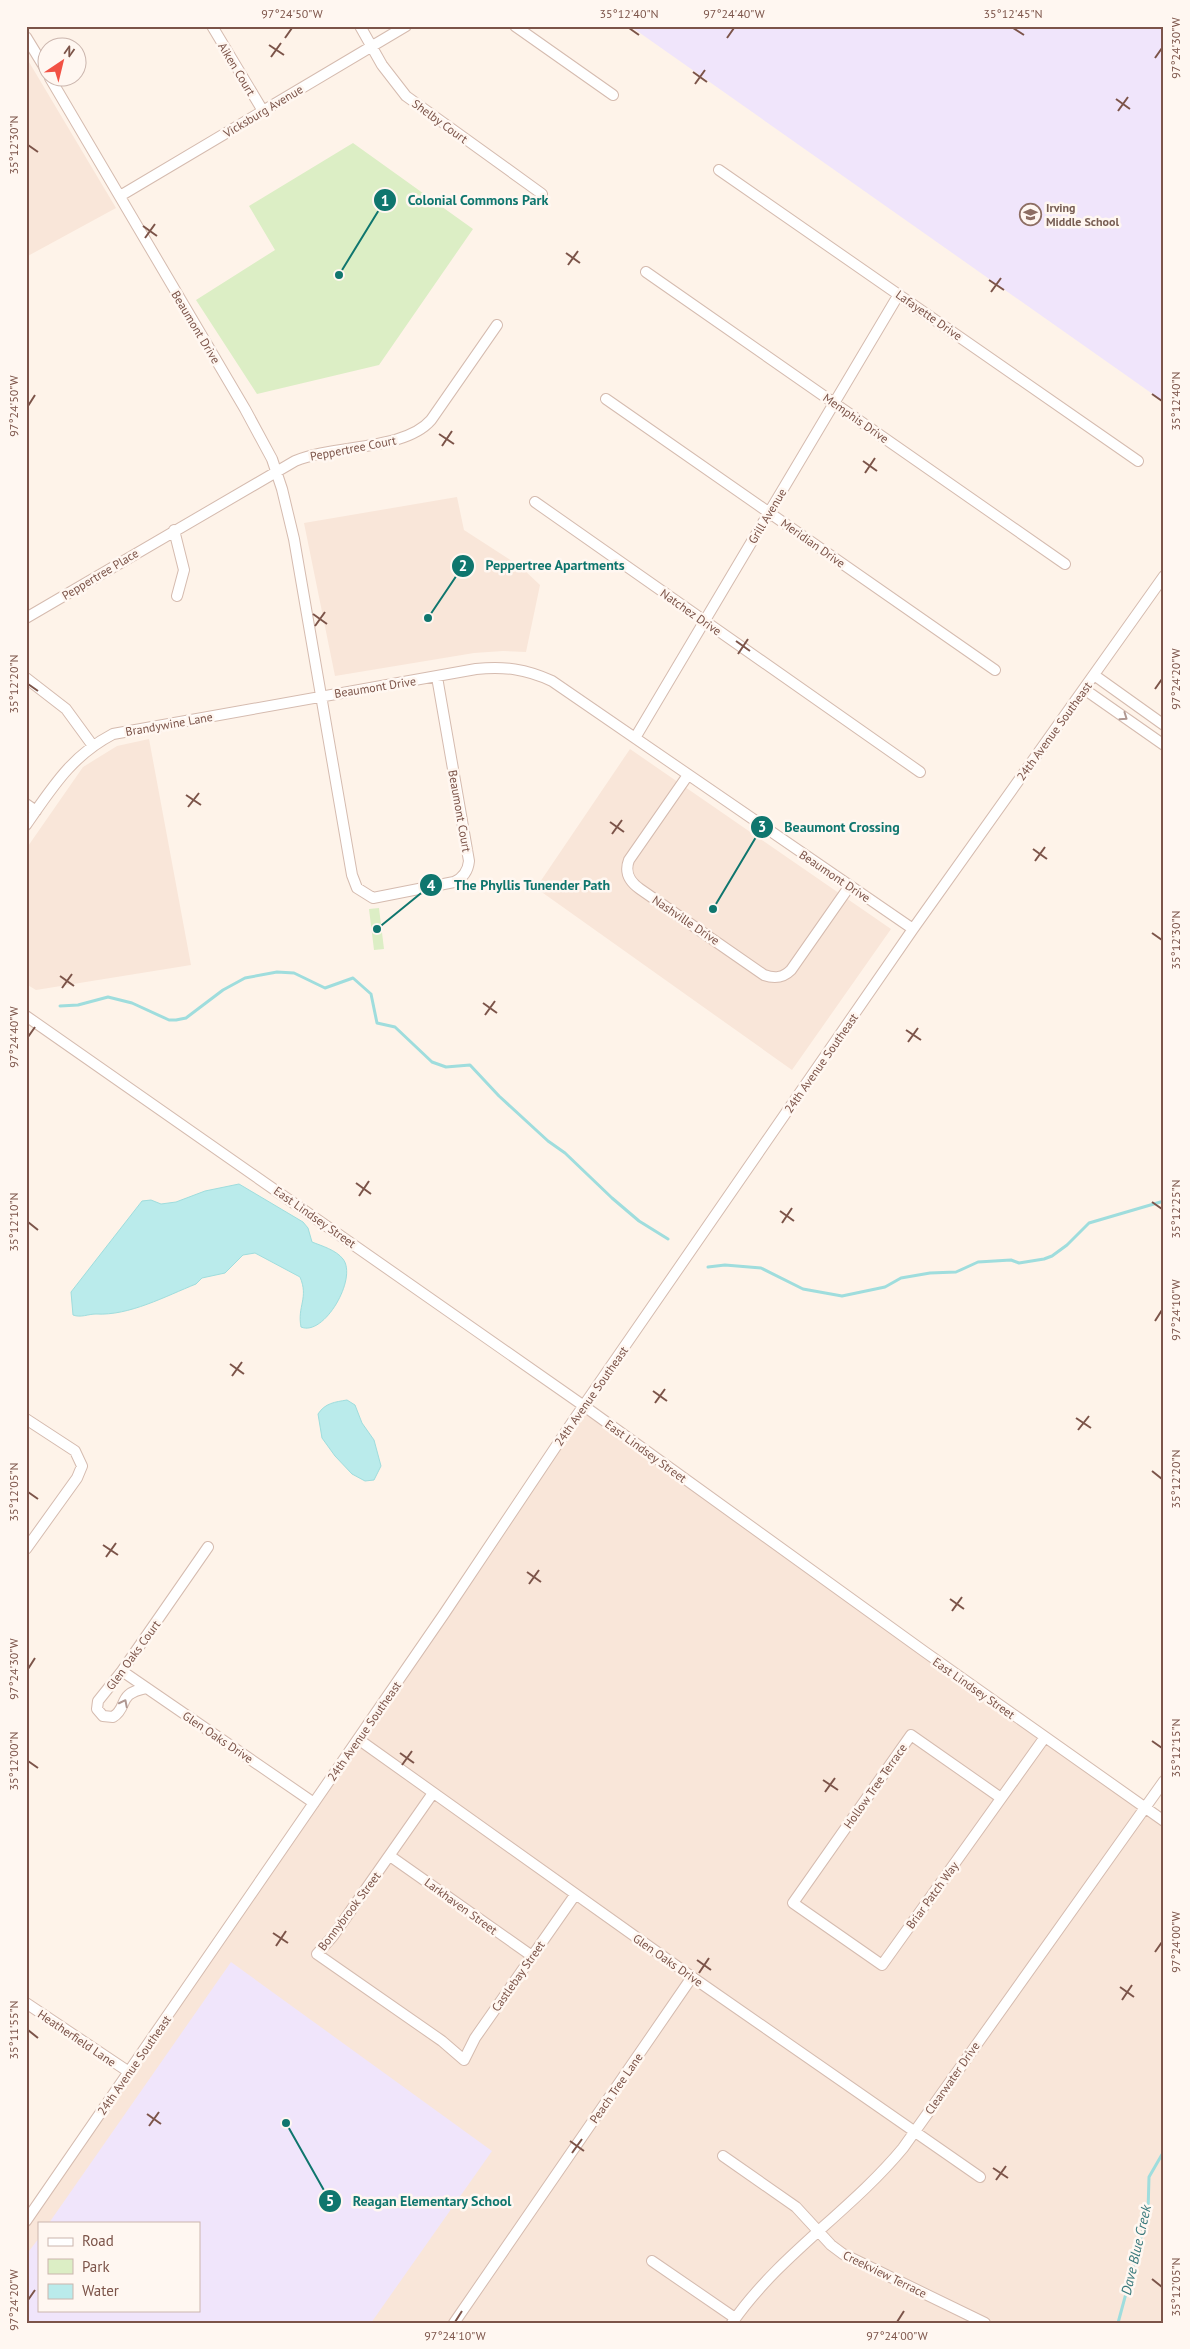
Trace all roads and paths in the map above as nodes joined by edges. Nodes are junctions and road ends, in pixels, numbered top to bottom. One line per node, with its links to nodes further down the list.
1 (212, 26): 10 (street, Aiken Court)
2 (360, 26): 6 (street, Shelby Court)
3 (406, 26): 6 (street, Vicksburg Avenue)
4 (515, 26): 9 (street)
5 (26, 37): 7 (street)
6 (372, 47): 10 (street, Vicksburg Avenue); 12 (street, Shelby Court)
7 (38, 57)
8 (56, 88): 13 (street, Beaumont Drive)
9 (613, 95)
10 (263, 111): 13 (street, Vicksburg Avenue)
11 (719, 170): 15 (street, Lafayette Drive)
12 (542, 194)
13 (120, 196): 20 (street, Beaumont Drive)
14 (646, 272): 18 (street, Memphis Drive)
15 (899, 294): 18 (street, Grill Avenue); 19 (street, Lafayette Drive)
16 (497, 325): 20 (street, Peppertree Court)
17 (606, 399): 22 (street, Meridian Drive)
18 (834, 403): 22 (street, Grill Avenue); 24 (street, Memphis Drive)
19 (1138, 461)
20 (276, 472): 23 (street, Peppertree Court); 34 (street, Beaumont Drive)
21 (535, 502): 28 (street, Natchez Drive)
22 (770, 513): 28 (street, Grill Avenue); 29 (street, Meridian Drive)
23 (174, 530): 26 (street); 27 (street, Peppertree Place)
24 (1066, 564)
25 (1164, 576): 30 (street, 24th Avenue Southeast)
26 (177, 596)
27 (26, 618)
28 (705, 622): 36 (street, Grill Avenue); 39 (street, Natchez Drive)
29 (995, 670)
30 (1094, 675): 33 (street, 24th Avenue Southeast); 35 (street)
31 (437, 677): 34 (street, Beaumont Drive); 34 (street, Beaumont Court); 36 (street, Beaumont Drive)
32 (26, 678): 38 (street)
33 (1084, 689): 37 (street, one-way to 37); 45 (street, 24th Avenue Southeast)
34 (320, 696): 38 (street, Brandywine Lane)
35 (1164, 724)
36 (635, 738): 40 (street, Beaumont Drive)
37 (1164, 745)
38 (93, 746): 42 (street, Brandywine Lane)
39 (920, 772)
40 (688, 775): 44 (street, Beaumont Drive); 44 (street, Nashville Drive)
41 (26, 804): 42 (street)
42 (36, 811): 43 (street, Brandywine Lane)
43 (26, 825)
44 (849, 887): 45 (street, Beaumont Drive)
45 (913, 929): 47 (street, 24th Avenue Southeast)
46 (26, 1016): 47 (street, East Lindsey Street)
47 (584, 1406): 53 (street, East Lindsey Street); 54 (street, 24th Avenue Southeast)
48 (26, 1419): 50 (street)
49 (208, 1547): 51 (street, Glen Oaks Court)
50 (26, 1549)
51 (122, 1671): 52 (street, Glen Oaks Drive); 52 (street, Glen Oaks Court, one-way to 52)
52 (146, 1688): 58 (street, Glen Oaks Drive)
53 (1045, 1737): 57 (street, Briar Patch Way); 59 (street, East Lindsey Street)
54 (358, 1739): 56 (street, Glen Oaks Drive); 58 (street, 24th Avenue Southeast)
55 (1164, 1780): 59 (street, Clearwater Drive)
56 (433, 1793): 61 (street, Bonnybrook Street); 62 (street, Glen Oaks Drive)
57 (1001, 1798): 63 (street, Briar Patch Way); 63 (street, Hollow Tree Terrace)
58 (314, 1803): 68 (street, 24th Avenue Southeast)
59 (1144, 1808): 60 (street, East Lindsey Street); 69 (street, Clearwater Drive)
60 (1164, 1821)
61 (390, 1856): 64 (street, Larkhaven Street); 67 (street, Bonnybrook Street)
62 (575, 1895): 64 (street, Castlebay Street); 65 (street, Glen Oaks Drive)
63 (793, 1903)
64 (532, 1956): 67 (street, Castlebay Street)
65 (692, 1977): 69 (street, Glen Oaks Drive); 76 (street, Peach Tree Lane)
66 (26, 2003): 68 (street, Heatherfield Lane)
67 (464, 2060)
68 (128, 2072): 72 (street, 24th Avenue Southeast)
69 (914, 2132): 71 (street, Glen Oaks Drive); 73 (street, Clearwater Drive)
70 (723, 2156): 73 (street, Creekview Terrace)
71 (980, 2177)
72 (26, 2221)
73 (819, 2231): 75 (street, Clearwater Drive); 77 (street, Creekview Terrace)
74 (652, 2261): 75 (street)
75 (734, 2320)
76 (454, 2323)
77 (986, 2323)

